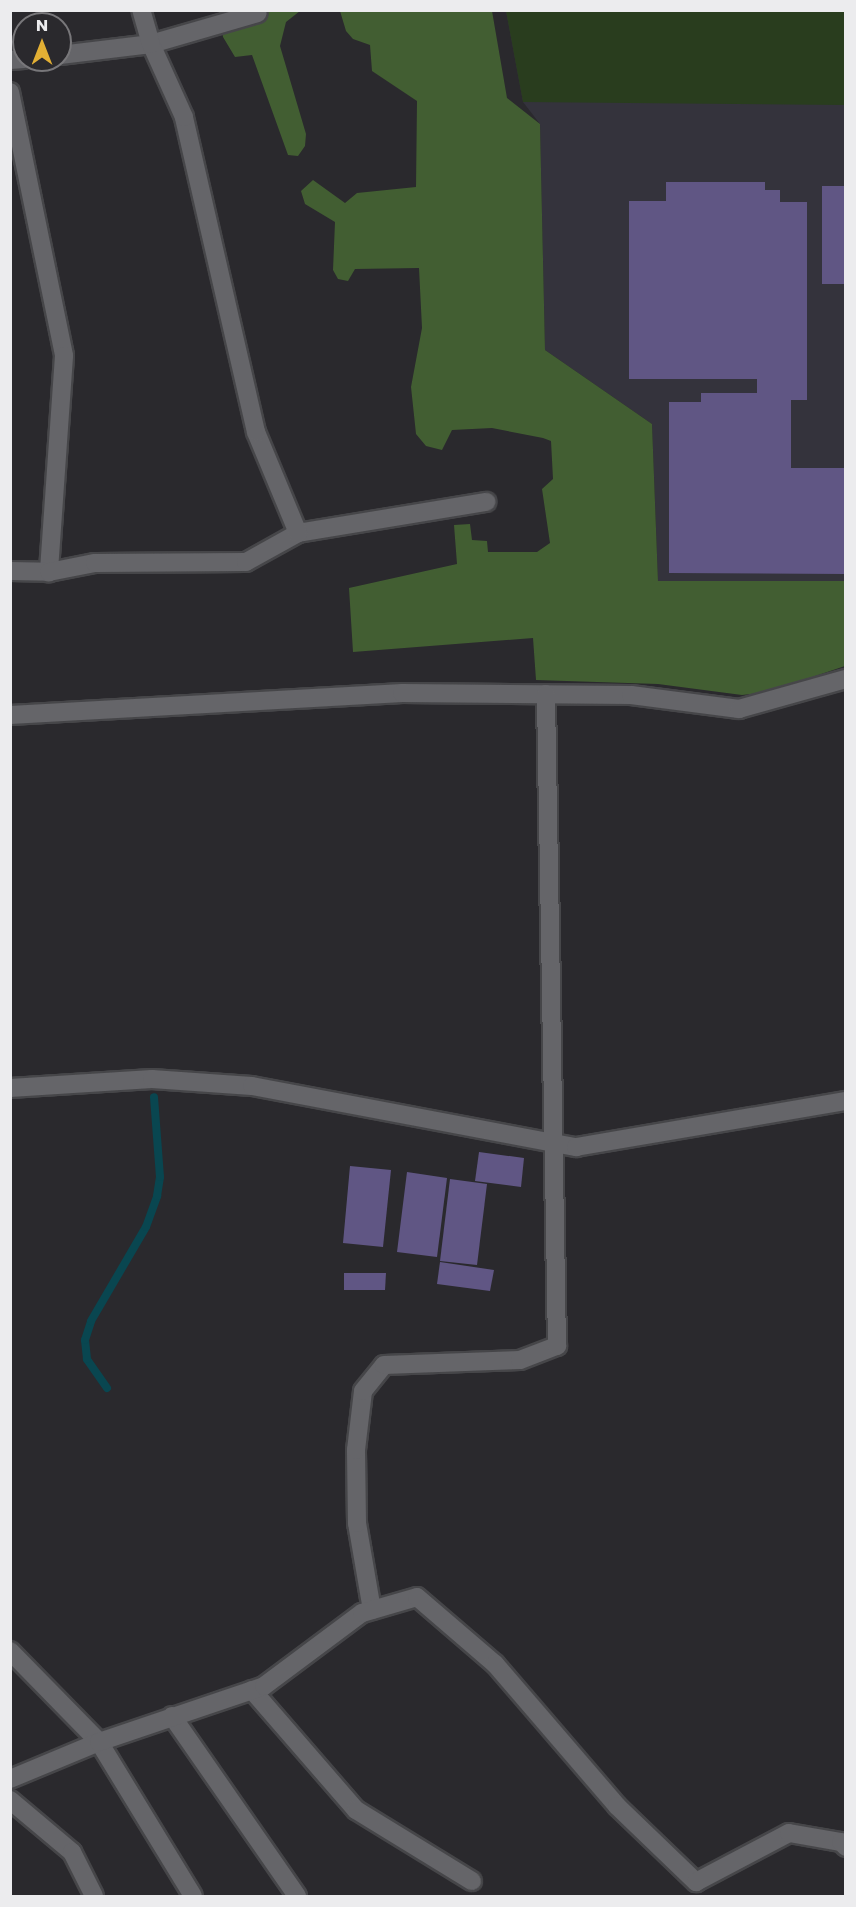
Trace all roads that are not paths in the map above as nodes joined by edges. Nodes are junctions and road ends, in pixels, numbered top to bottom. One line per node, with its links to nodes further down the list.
1 (141, 10): 3 (street)
2 (258, 13): 3 (street)
3 (151, 44): 4 (street); 7 (street)
4 (72, 54)
5 (10, 92): 9 (street)
6 (486, 502): 7 (street)
7 (298, 533): 9 (street)
8 (10, 571): 9 (street)
9 (49, 572)
10 (846, 679): 11 (street)
11 (546, 694): 12 (street); 15 (street)
12 (10, 715)
13 (10, 1088): 15 (street)
14 (846, 1101): 15 (street)
15 (554, 1144): 16 (street)
16 (372, 1610): 18 (street); 23 (street)
17 (10, 1651): 20 (street)
18 (252, 1690): 19 (street); 24 (street)
19 (172, 1716): 20 (street); 27 (street)
20 (99, 1742): 21 (street); 26 (street)
21 (10, 1779)
22 (10, 1800): 25 (street)
23 (846, 1847)
24 (472, 1881)
25 (94, 1896)
26 (193, 1896)
27 (297, 1896)

